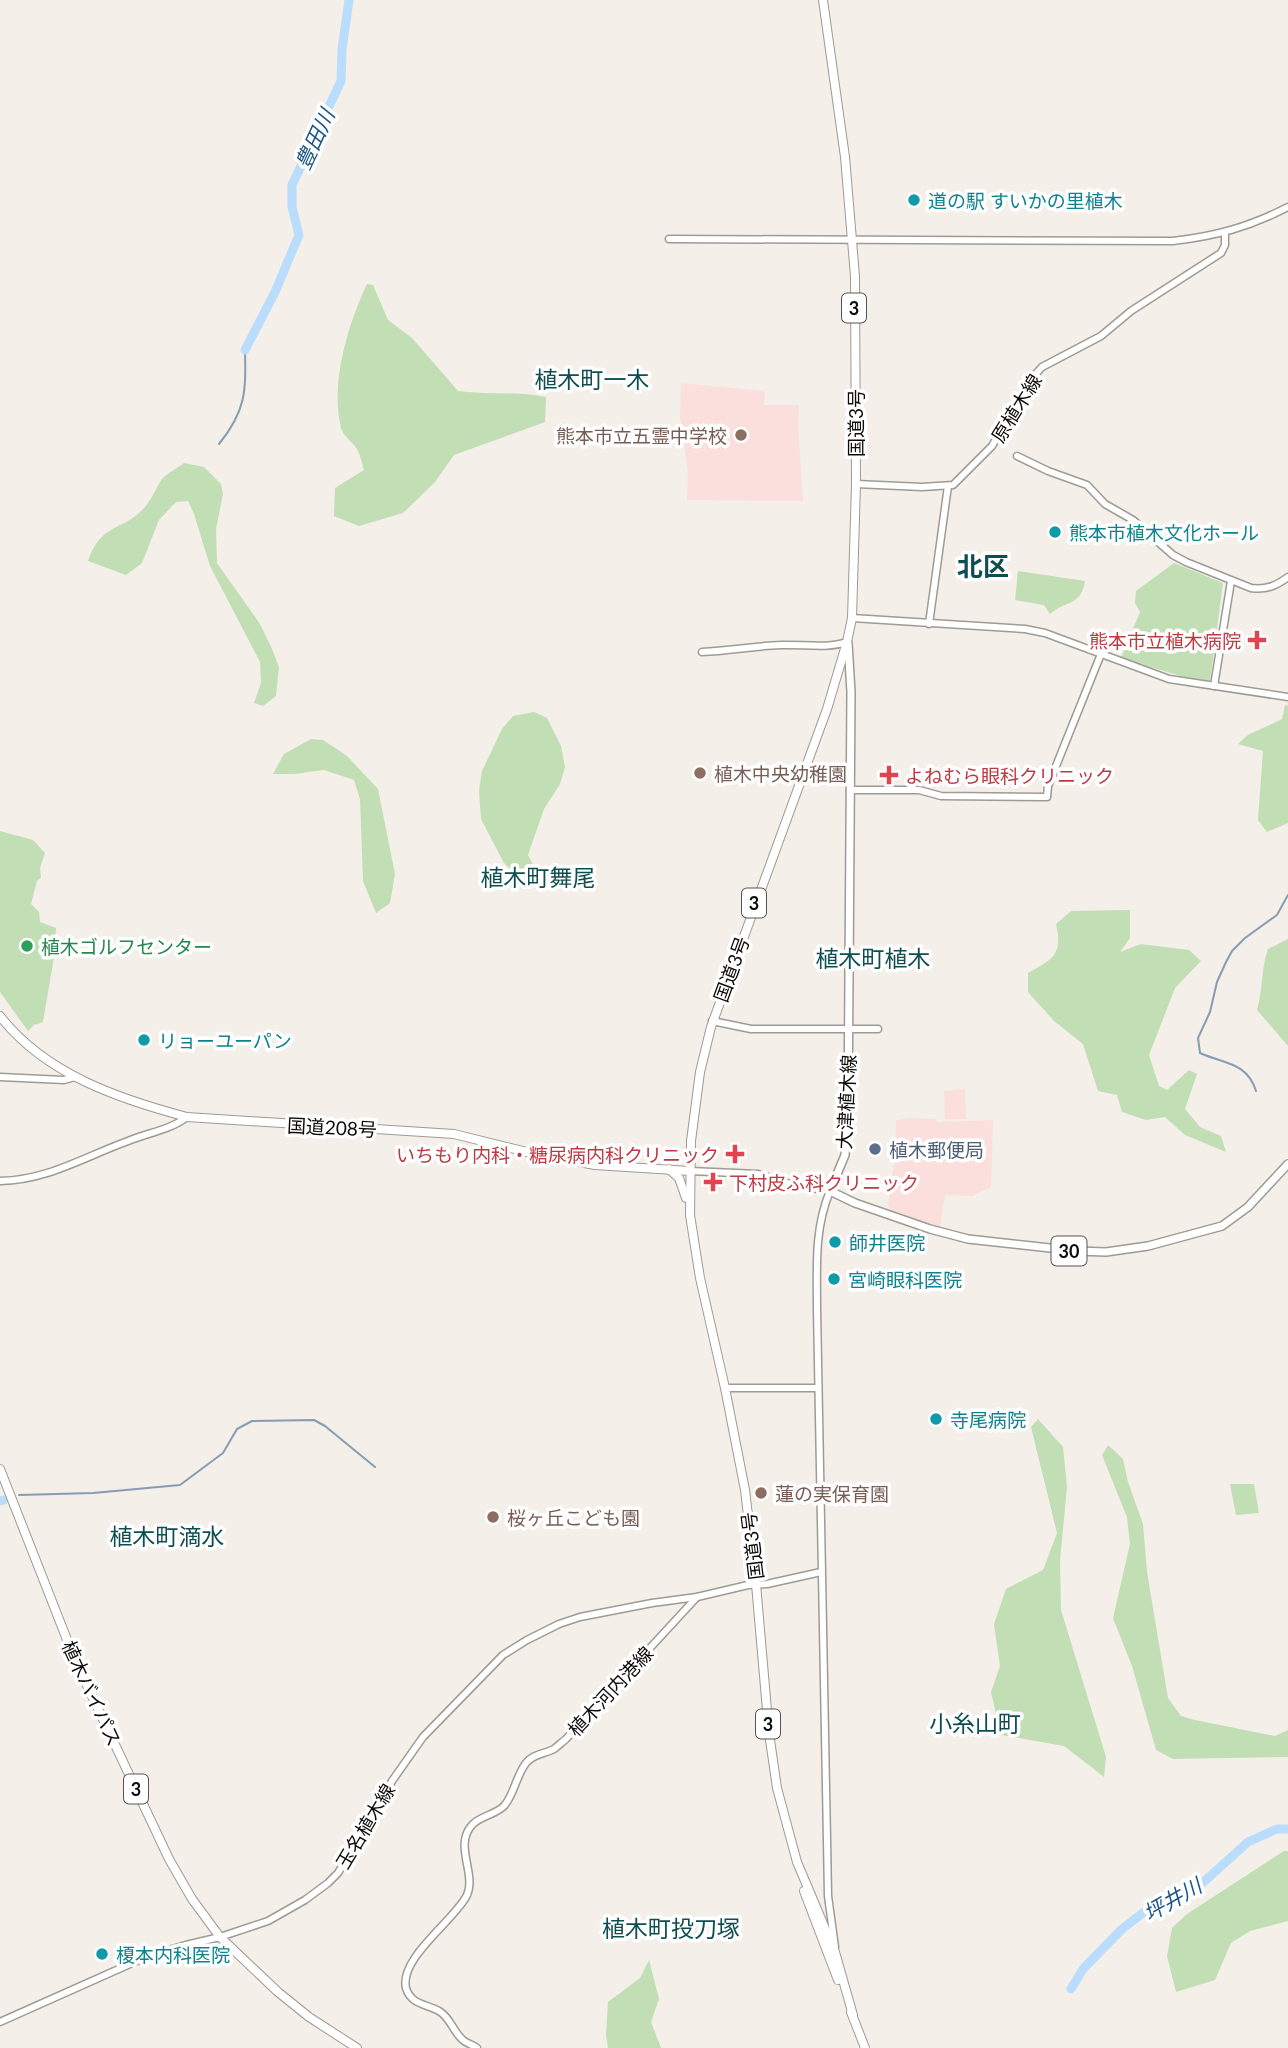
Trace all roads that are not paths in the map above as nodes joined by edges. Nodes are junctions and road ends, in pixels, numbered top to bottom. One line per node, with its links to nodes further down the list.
1 (823, 0): 5 (highway, 国道3号 / 3)
2 (1288, 207): 3 (street)
3 (1225, 233): 5 (street); 8 (street, 原植木線)
4 (670, 239): 5 (street)
5 (851, 240): 7 (highway, 国道3号 / 3)
6 (1017, 456): 10 (street)
7 (856, 484): 8 (street); 11 (highway, 国道3号 / 3)
8 (948, 486): 12 (street)
9 (1288, 577): 10 (street)
10 (1231, 581): 16 (street)
11 (852, 618): 12 (street); 13 (highway, 国道3号 / 3)
12 (929, 624): 15 (street)
13 (848, 642): 14 (street); 18 (main road, 大津植木線); 20 (highway, 国道3号 / 3)
14 (702, 652)
15 (1101, 654): 16 (street); 18 (street)
16 (1214, 686): 17 (street)
17 (1288, 697)
18 (850, 790): 22 (main road, 大津植木線)
19 (0, 1016): 24 (highway, 国道208号)
20 (712, 1021): 22 (street); 28 (highway, 国道3号 / 3)
21 (878, 1030): 22 (street)
22 (849, 1031): 30 (main road, 大津植木線)
23 (0, 1077): 24 (street)
24 (75, 1077): 25 (highway, 国道208号)
25 (187, 1117): 27 (highway, 国道208号); 29 (street)
26 (1288, 1164): 30 (main road, 30)
27 (668, 1170): 28 (highway, 国道208号); 31 (highway)
28 (690, 1171): 30 (street); 31 (highway, 国道3号 / 3)
29 (0, 1181)
30 (830, 1191): 33 (street)
31 (690, 1215): 32 (highway, 国道3号 / 3)
32 (726, 1388): 33 (street); 36 (highway, 国道3号 / 3)
33 (818, 1388): 35 (street)
34 (0, 1469): 41 (highway, 植木バイパス / 3)
35 (821, 1572): 36 (street); 39 (street)
36 (756, 1584): 37 (street); 38 (highway, 国道3号 / 3)
37 (697, 1597): 41 (street, 玉名植木線); 47 (street, 植木河内港線)
38 (797, 1862): 40 (highway, 国道3号 / 3); 42 (highway, 国道3号 / 3)
39 (828, 1896): 40 (street); 43 (street)
40 (825, 1928): 42 (street); 43 (highway, 国道3号 / 3)
41 (220, 1937): 45 (street, 玉名植木線); 46 (highway, 植木バイパス / 3)
42 (825, 1945): 44 (highway, 国道3号 / 3)
43 (835, 1952): 44 (highway, 国道3号 / 3)
44 (853, 2015): 48 (highway, 国道3号 / 3)
45 (0, 2022)
46 (357, 2048)
47 (477, 2048)
48 (865, 2048)

